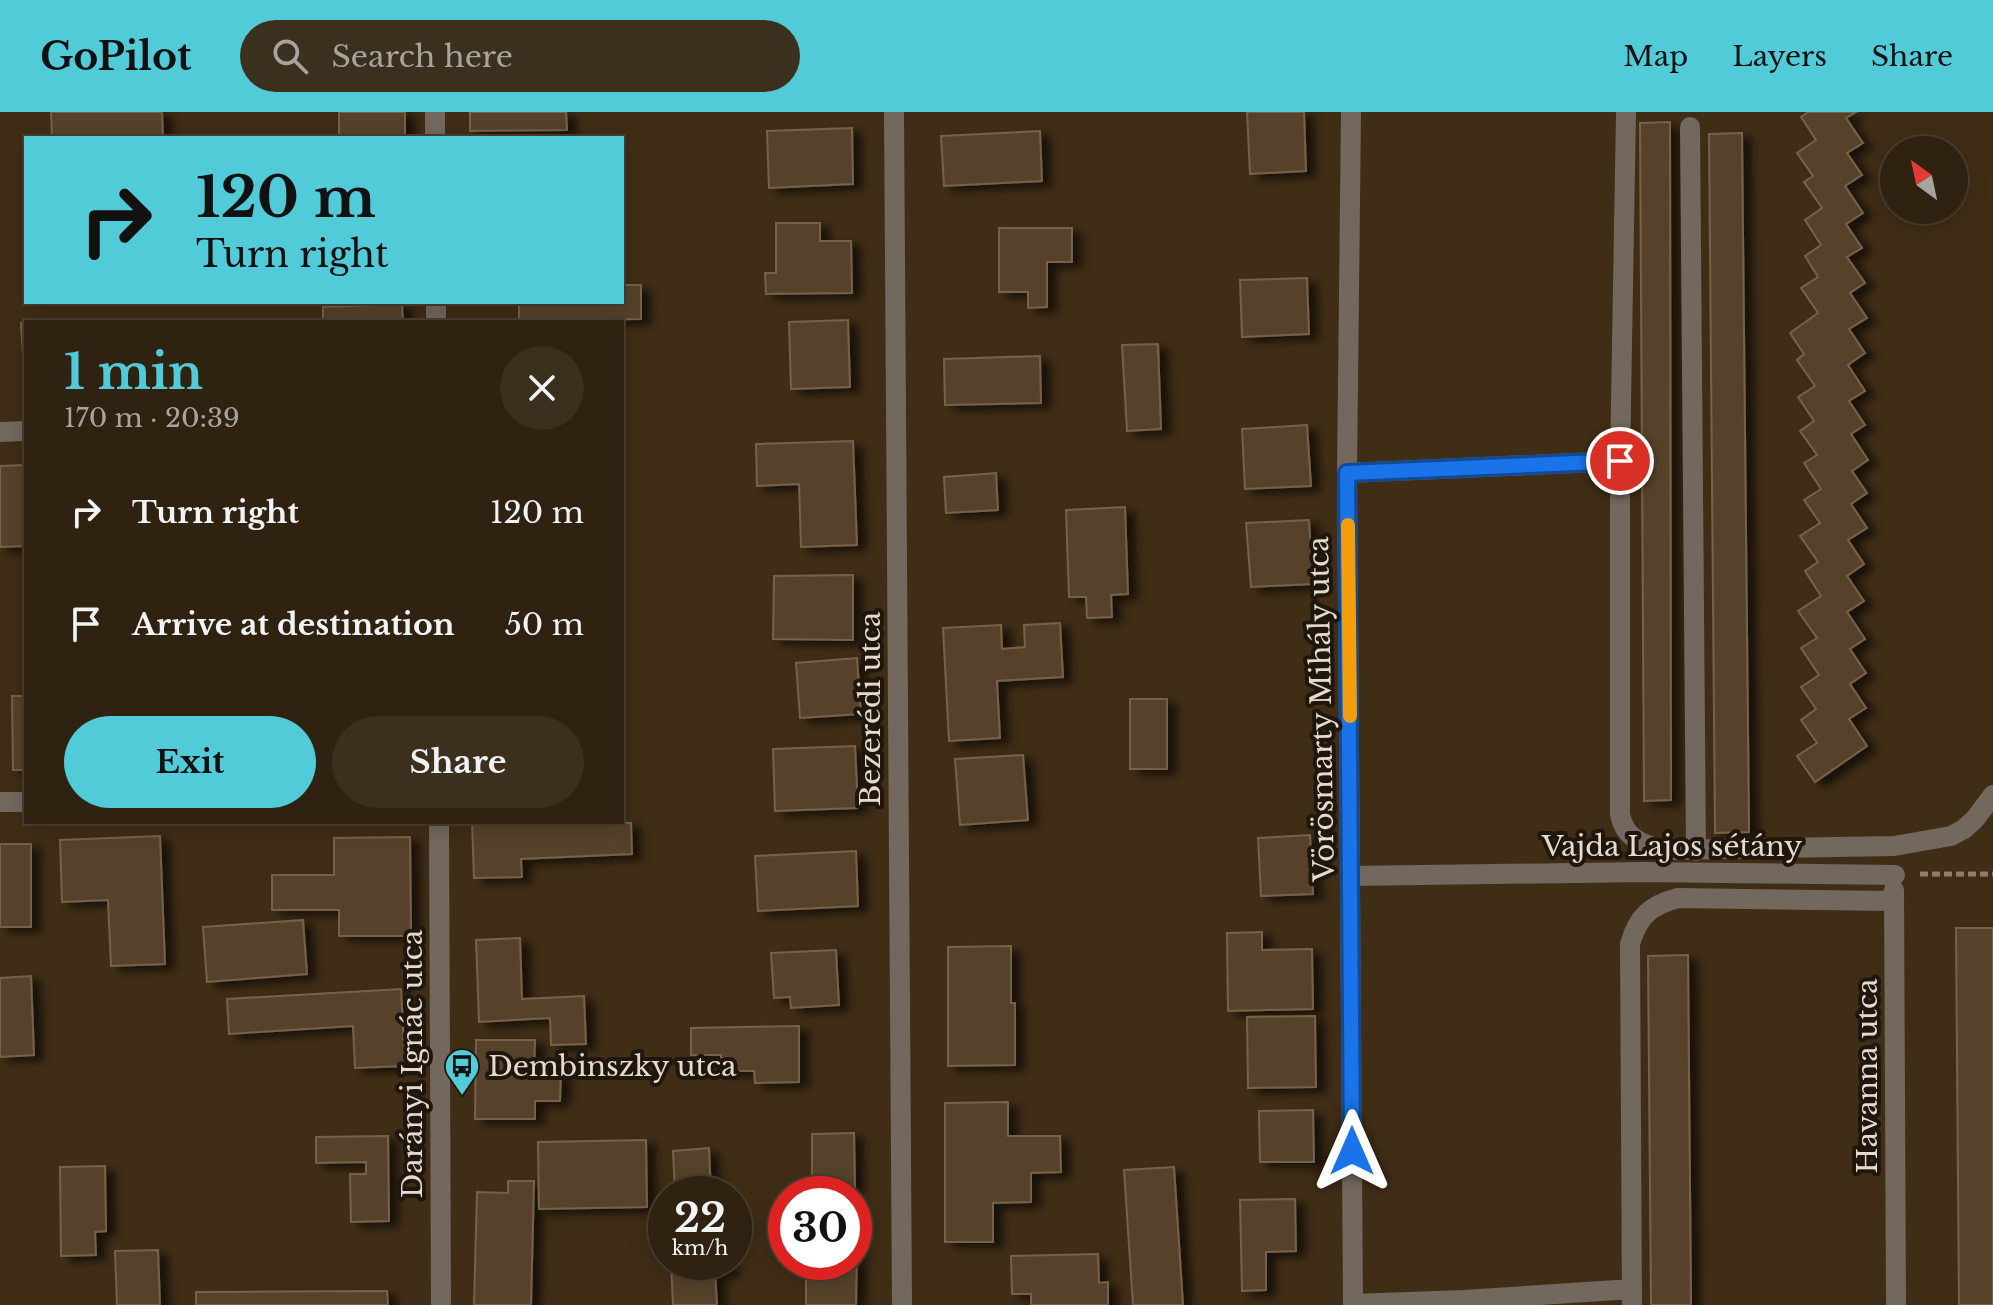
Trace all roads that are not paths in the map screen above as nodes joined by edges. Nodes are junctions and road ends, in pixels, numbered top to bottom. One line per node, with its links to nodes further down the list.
1 (435, 112): 6 (street)
2 (894, 112): 23 (street, Bezerédi utca)
3 (1351, 112): 10 (street, Vörösmarty Mihály utca)
4 (1626, 112): 9 (street)
5 (1690, 127): 16 (street)
6 (435, 136)
7 (24, 431): 8 (street)
8 (0, 432)
9 (1620, 461): 10 (street); 16 (street)
10 (1347, 473): 18 (street, Vörösmarty Mihály utca)
11 (1993, 795): 15 (street)
12 (0, 802): 13 (street)
13 (24, 802)
14 (439, 824): 22 (street, Darányi Ignác utca)
15 (1894, 846): 16 (street); 17 (street, Havanna utca)
16 (1696, 851)
17 (1895, 875): 18 (street, Vajda Lajos sétány); 19 (street, Havanna utca)
18 (1351, 876): 21 (street, Vörösmarty Mihály utca)
19 (1894, 901): 20 (street); 24 (street, Havanna utca)
20 (1632, 1297): 21 (street)
21 (1353, 1304)
22 (441, 1305)
23 (902, 1305)
24 (1896, 1305)

